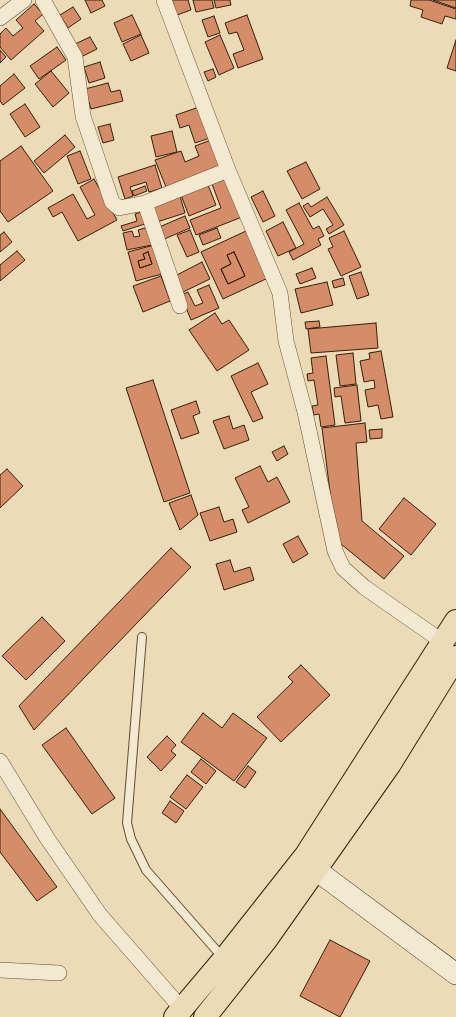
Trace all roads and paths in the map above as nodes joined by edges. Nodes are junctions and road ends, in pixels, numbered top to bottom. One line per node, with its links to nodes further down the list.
1 (24, 0): 4 (street)
2 (43, 0): 6 (street)
3 (164, 0): 5 (street)
4 (0, 18)
5 (228, 170): 6 (street); 10 (street)
6 (145, 203): 7 (street)
7 (180, 306)
8 (456, 620): 10 (main road)
9 (142, 637): 13 (lane)
10 (450, 649): 12 (main road); 13 (main road)
11 (0, 761): 17 (street)
12 (316, 870): 13 (main road); 16 (street)
13 (232, 967): 17 (main road); 18 (main road)
14 (0, 970): 15 (street)
15 (59, 973)
16 (456, 974)
17 (178, 1013)
18 (205, 1017)

